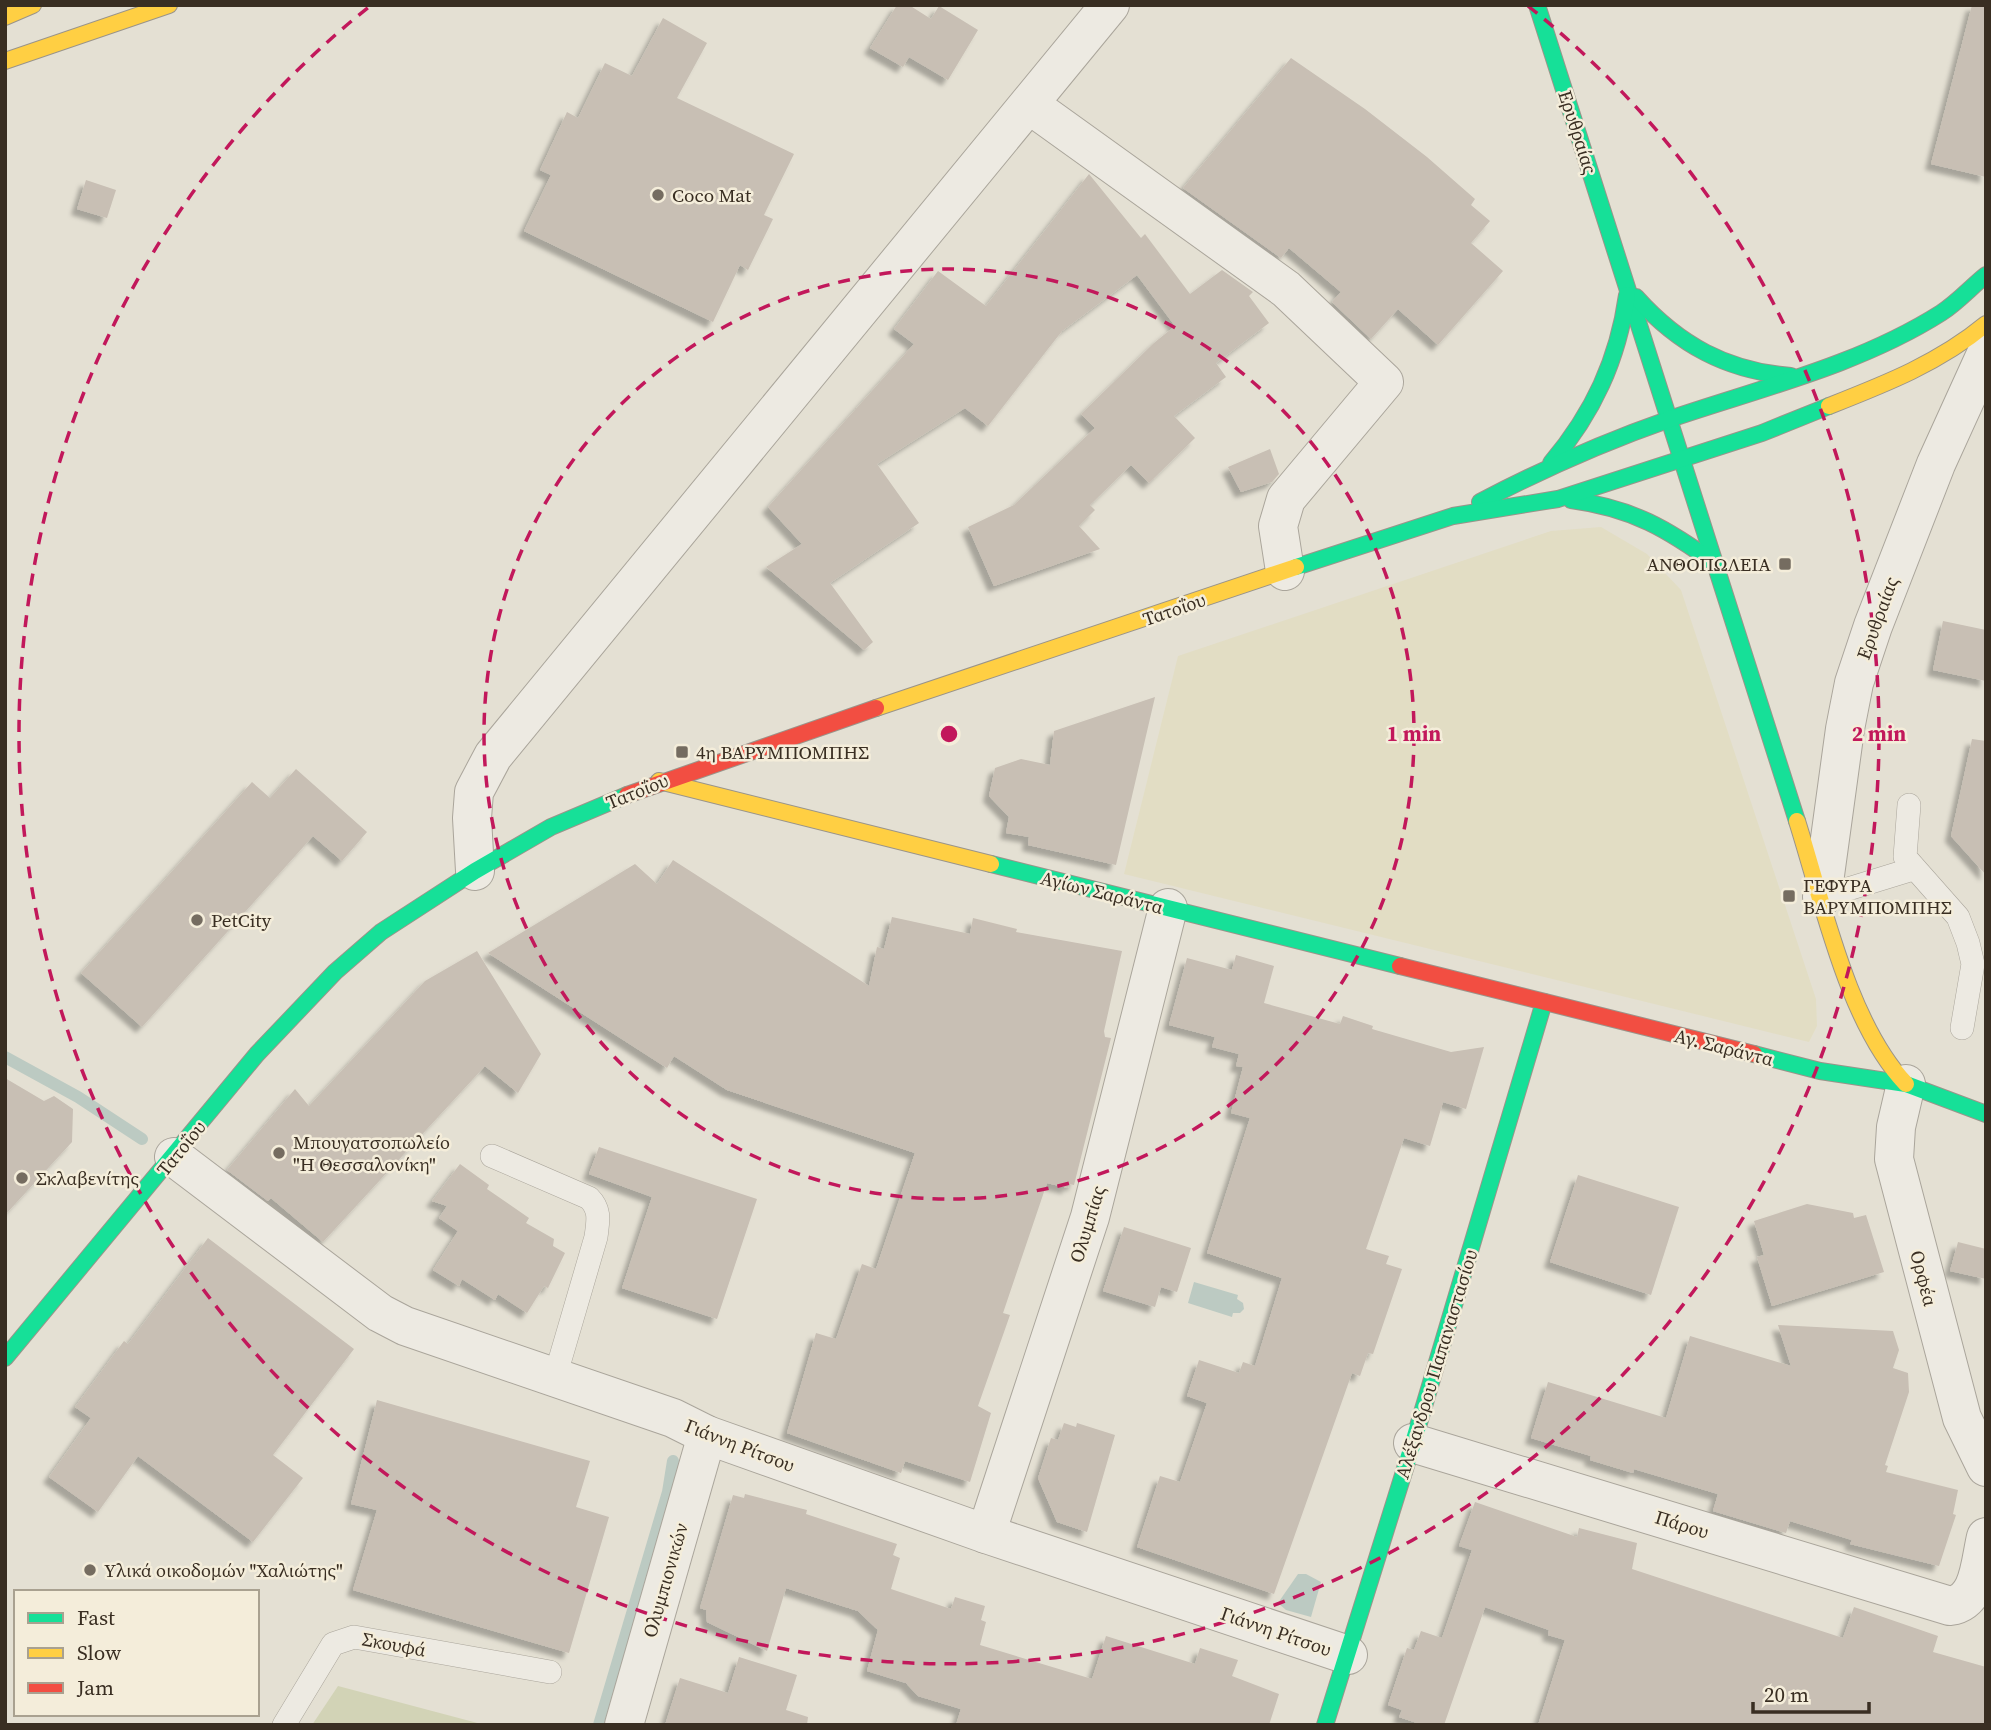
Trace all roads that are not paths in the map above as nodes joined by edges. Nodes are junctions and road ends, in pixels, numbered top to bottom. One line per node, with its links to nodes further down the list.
1 (33, 5): 5 (main road)
2 (169, 5): 6 (main road)
3 (1110, 5): 7 (street)
4 (1537, 5): 9 (main road, Ερυθραίας)
5 (5, 17)
6 (5, 61)
7 (1030, 105): 19 (street); 23 (street)
8 (1986, 275): 12 (main road)
9 (1628, 286): 12 (main road); 13 (main road, Ερυθραίας); 15 (main road)
10 (1986, 324): 14 (main road)
11 (1986, 354): 24 (street, Ερυθραίας)
12 (1808, 376): 13 (main road)
13 (1670, 419): 14 (main road, Ερυθραίας); 15 (main road, Τατοΐου)
14 (1683, 459): 16 (main road, Τατοΐου); 18 (main road, Ερυθραίας)
15 (1550, 464): 17 (main road, Τατοΐου)
16 (1558, 499): 17 (main road, Τατοΐου); 18 (main road)
17 (1453, 516): 19 (main road, Τατοΐου)
18 (1717, 565): 24 (main road, Ερυθραίας)
19 (1286, 571): 20 (main road, Τατοΐου)
20 (659, 781): 23 (main road, Τατοΐου); 25 (main road, Αγίων Σαράντα)
21 (1909, 804): 22 (lane)
22 (1913, 869): 24 (lane); 27 (lane)
23 (475, 871): 30 (main road, Τατοΐου)
24 (1822, 897): 28 (main road, Ερυθραίας)
25 (1168, 908): 26 (main road, Αγίων Σαράντα); 39 (street, Ολυμπίας)
26 (1544, 1002): 28 (main road, Αγ. Σαράντα); 37 (main road, Αλέξανδρου Παπαναστασίου)
27 (1962, 1027)
28 (1906, 1084): 29 (main road); 38 (street, Ορφέα)
29 (1986, 1114)
30 (174, 1157): 33 (main road, Τατοΐου); 35 (street, Γιάννη Ρίτσου)
31 (492, 1157): 35 (lane)
32 (5, 1329): 33 (main road)
33 (17, 1343): 34 (main road, Τατοΐου)
34 (5, 1358)
35 (555, 1377): 36 (street, Γιάννη Ρίτσου)
36 (707, 1435): 39 (street, Γιάννη Ρίτσου); 44 (street, Ολυμπιονικών)
37 (1413, 1443): 40 (street, Πάρου); 41 (main road, Αλέξανδρου Παπαναστασίου)
38 (1982, 1452)
39 (986, 1534): 41 (street, Γιάννη Ρίτσου)
40 (1986, 1537)
41 (1348, 1655): 45 (main road, Αλέξανδρου Παπαναστασίου)
42 (550, 1672): 43 (lane, Σκουφά)
43 (284, 1725)
44 (624, 1725)
45 (1325, 1725)

